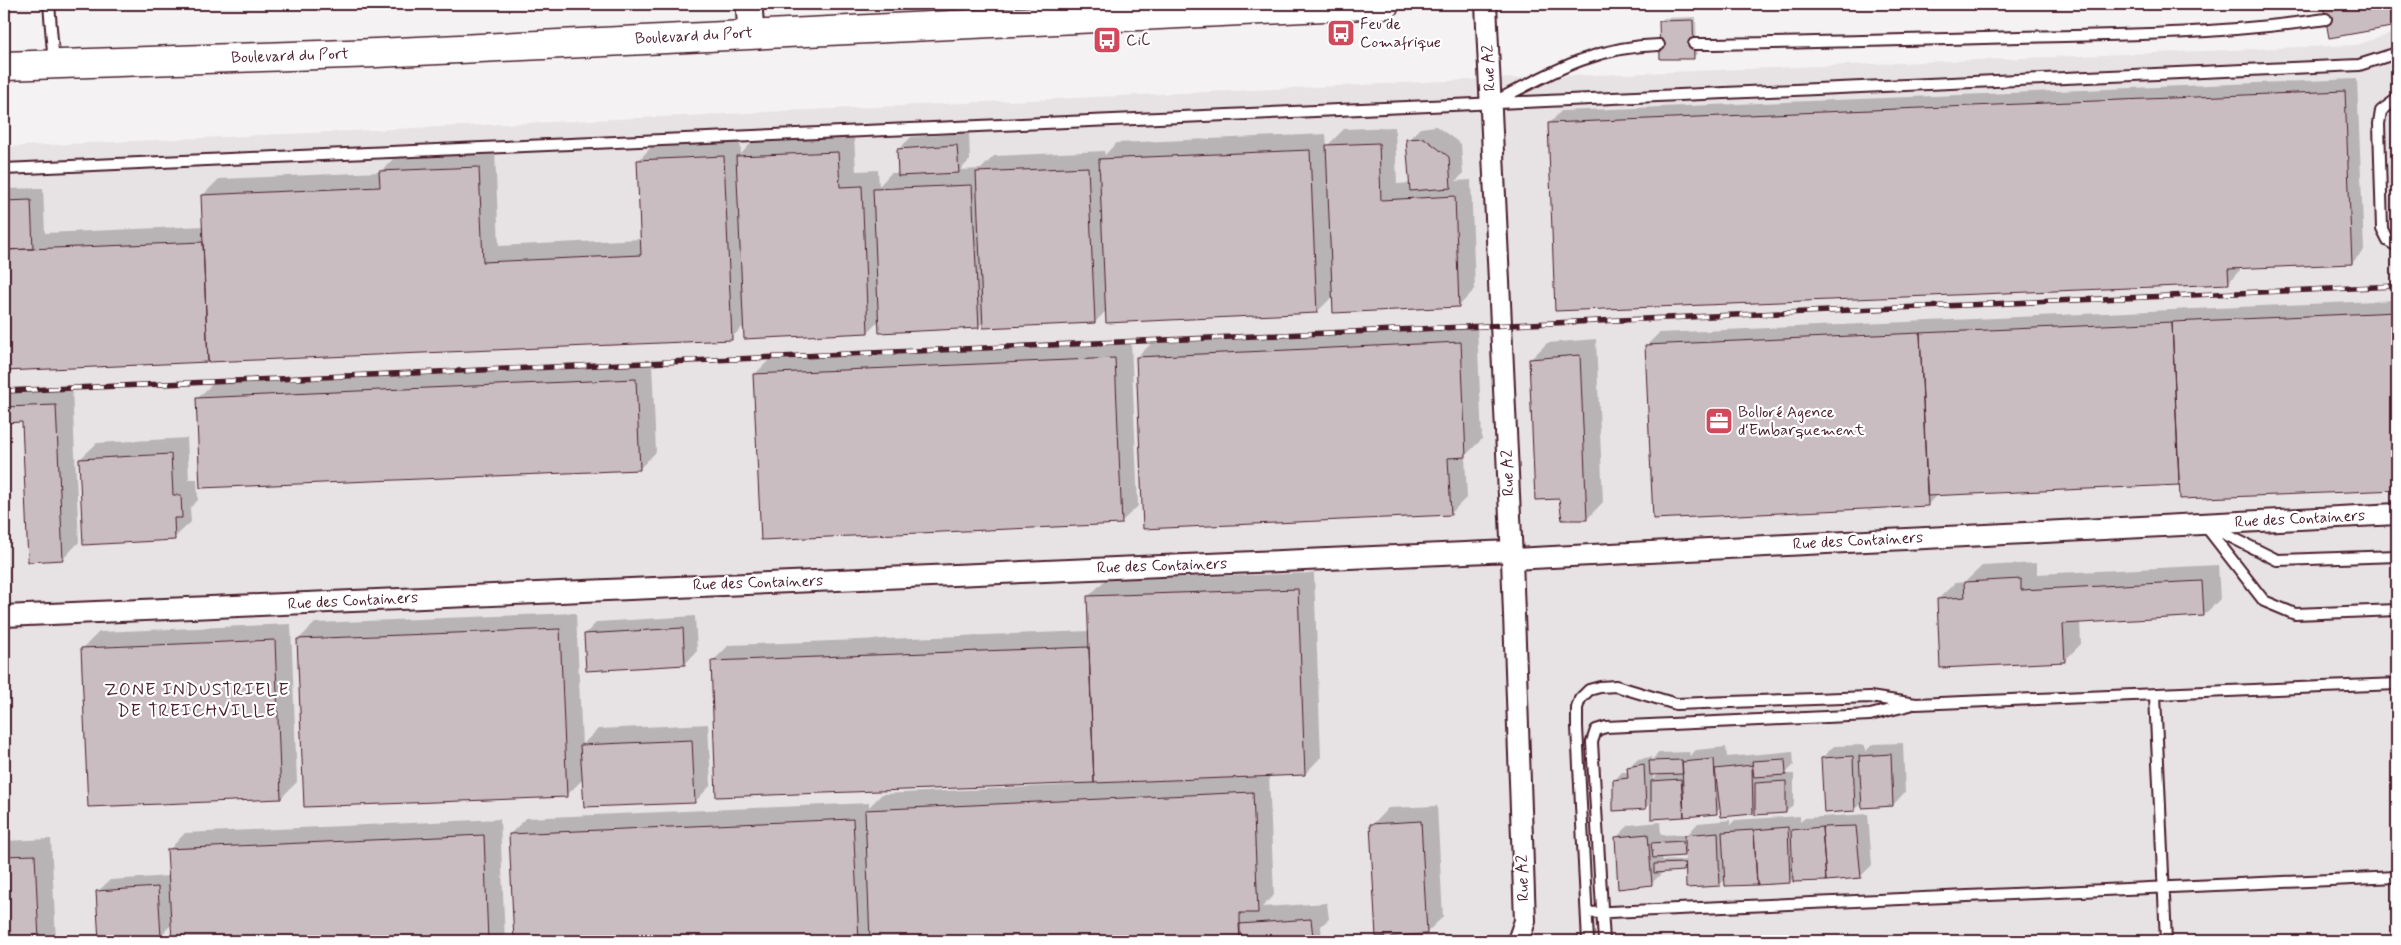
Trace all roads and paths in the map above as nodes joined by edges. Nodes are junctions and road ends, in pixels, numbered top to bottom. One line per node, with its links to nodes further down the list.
1 (49, 4): 10 (lane)
2 (749, 4): 6 (street)
3 (1385, 4): 6 (main road, Boulevard du Port)
4 (1486, 4): 13 (street, Rue A2)
5 (2326, 19): 7 (lane)
6 (751, 34): 10 (main road, Boulevard du Port)
7 (1694, 44)
8 (1660, 45): 13 (lane)
9 (2397, 53): 13 (lane)
10 (54, 65): 11 (main road, Boulevard du Port)
11 (4, 66)
12 (2397, 100): 15 (lane)
13 (1491, 103): 14 (lane); 18 (street, Rue A2)
14 (4, 169)
15 (2397, 246)
16 (2397, 514): 17 (street, Rue des Containers)
17 (2203, 524): 18 (street, Rue des Containers); 19 (lane, Rue des Containers); 20 (lane)
18 (1512, 555): 21 (street, Rue des Containers); 29 (street, Rue A2)
19 (2397, 556)
20 (2397, 610)
21 (4, 616)
22 (2397, 684): 23 (lane)
23 (2155, 695): 24 (lane); 26 (lane)
24 (1916, 704): 27 (lane); 28 (lane)
25 (2397, 878): 26 (lane)
26 (2164, 888): 28 (lane); 32 (lane)
27 (1587, 913): 28 (lane); 30 (lane)
28 (1603, 913): 31 (lane)
29 (1518, 941)
30 (1588, 941)
31 (1604, 941)
32 (2166, 941)

